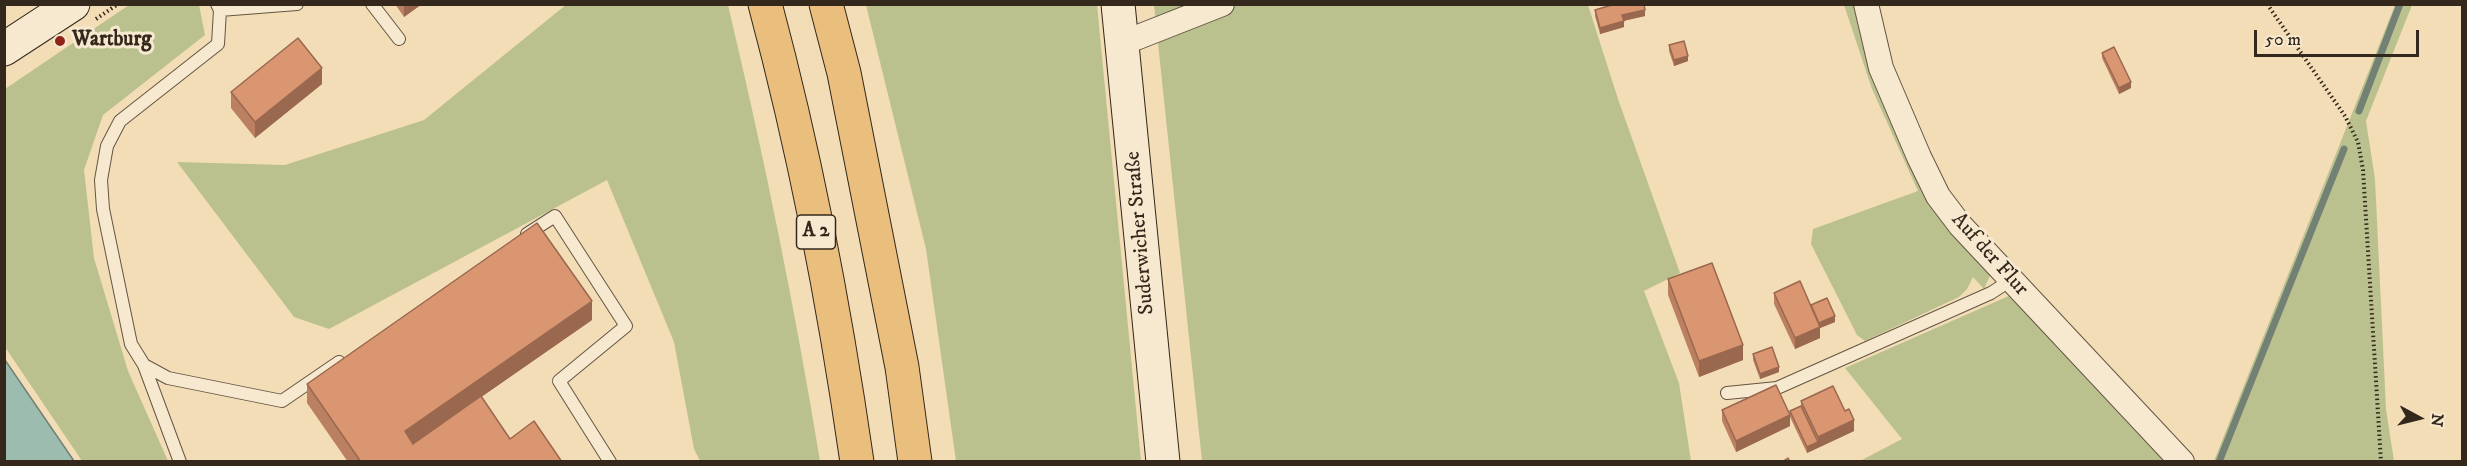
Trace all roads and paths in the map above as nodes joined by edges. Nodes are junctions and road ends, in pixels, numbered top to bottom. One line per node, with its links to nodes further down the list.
1 (73, 4): 13 (main road)
2 (297, 4): 10 (lane)
3 (372, 4): 11 (lane)
4 (765, 4): 21 (highway, A 2)
5 (826, 4): 22 (highway)
6 (1118, 4): 12 (main road, Suderwicher Straße)
7 (1222, 4): 12 (street)
8 (1866, 4): 15 (street, Auf der Flur)
9 (2267, 4): 25 (path)
10 (219, 7): 17 (lane)
11 (399, 39)
12 (1123, 43): 23 (main road, Suderwicher Straße)
13 (4, 49)
14 (516, 242): 20 (lane)
15 (2011, 280): 18 (lane); 24 (street, Auf der Flur)
16 (350, 354): 17 (lane)
17 (144, 365): 19 (lane)
18 (1727, 393)
19 (180, 462)
20 (610, 462)
21 (857, 462)
22 (915, 462)
23 (1162, 462)
24 (2182, 462)
25 (2381, 462)

